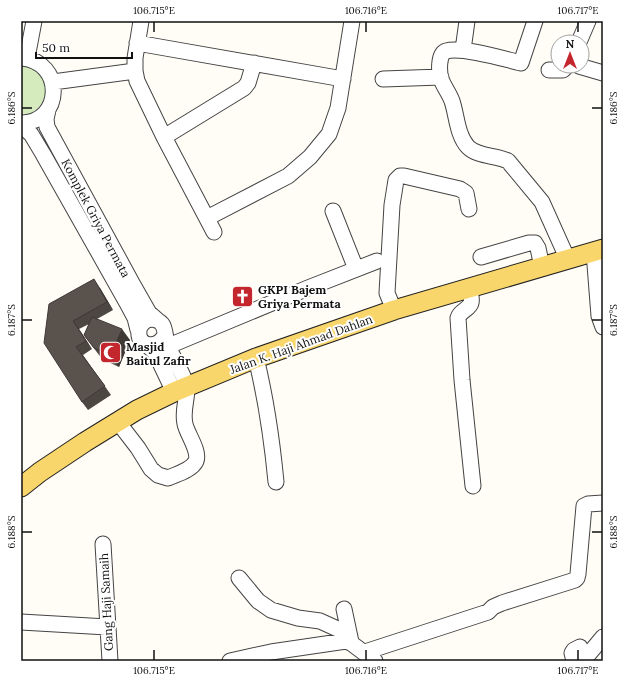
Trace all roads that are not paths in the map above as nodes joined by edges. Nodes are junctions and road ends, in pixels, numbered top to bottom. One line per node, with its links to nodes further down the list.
1 (34, 21): 10 (street)
2 (141, 21): 8 (street)
3 (352, 21): 16 (street)
4 (467, 21): 9 (street)
5 (535, 21): 9 (street)
6 (588, 21): 7 (street)
7 (582, 34)
8 (137, 43): 11 (street); 13 (street)
9 (463, 50): 15 (street)
10 (24, 58): 18 (street)
11 (254, 63): 16 (street); 21 (street)
12 (590, 69): 14 (street)
13 (135, 71): 18 (street); 21 (street)
14 (603, 73)
15 (441, 77): 17 (street); 30 (street)
16 (343, 78): 26 (street)
17 (383, 79)
18 (53, 82): 19 (street, Komplek Griya Permata)
19 (48, 110): 20 (street); 22 (street, Komplek Griya Permata)
20 (21, 124): 23 (street, Komplek Griya Permata)
21 (164, 137): 26 (street)
22 (57, 146): 23 (street); 36 (street, Komplek Griya Permata)
23 (43, 154): 38 (street, Komplek Griya Permata)
24 (469, 208): 35 (street)
25 (333, 211): 33 (street)
26 (207, 218): 27 (street)
27 (214, 232)
28 (598, 251): 30 (main road, Jalan K. Haji Ahmad Dahlan); 37 (street)
29 (481, 257): 32 (street)
30 (568, 260): 32 (main road, Jalan K. Haji Ahmad Dahlan)
31 (377, 261): 33 (street)
32 (542, 267): 34 (main road, Jalan K. Haji Ahmad Dahlan)
33 (356, 269): 39 (street)
34 (470, 288): 35 (main road, Jalan K. Haji Ahmad Dahlan); 44 (street)
35 (394, 310): 40 (main road, Jalan K. Haji Ahmad Dahlan)
36 (157, 320): 38 (street); 39 (street)
37 (603, 327)
38 (138, 330): 39 (street)
39 (158, 344): 41 (street)
40 (256, 358): 41 (main road, Jalan K. Haji Ahmad Dahlan); 43 (street)
41 (180, 387): 42 (main road, Jalan K. Haji Ahmad Dahlan); 42 (street)
42 (118, 422): 45 (main road, Jalan K. Haji Ahmad Dahlan)
43 (276, 482)
44 (473, 486)
45 (21, 488)
46 (603, 503): 55 (street)
47 (103, 544): 51 (street, Gang Haji Samaih)
48 (239, 578): 53 (street)
49 (344, 608): 53 (street)
50 (21, 622): 51 (street)
51 (107, 627): 57 (street, Gang Haji Samaih)
52 (603, 637): 54 (street)
53 (349, 642): 55 (street); 56 (street)
54 (579, 656)
55 (370, 657)
56 (240, 660)
57 (110, 661)

